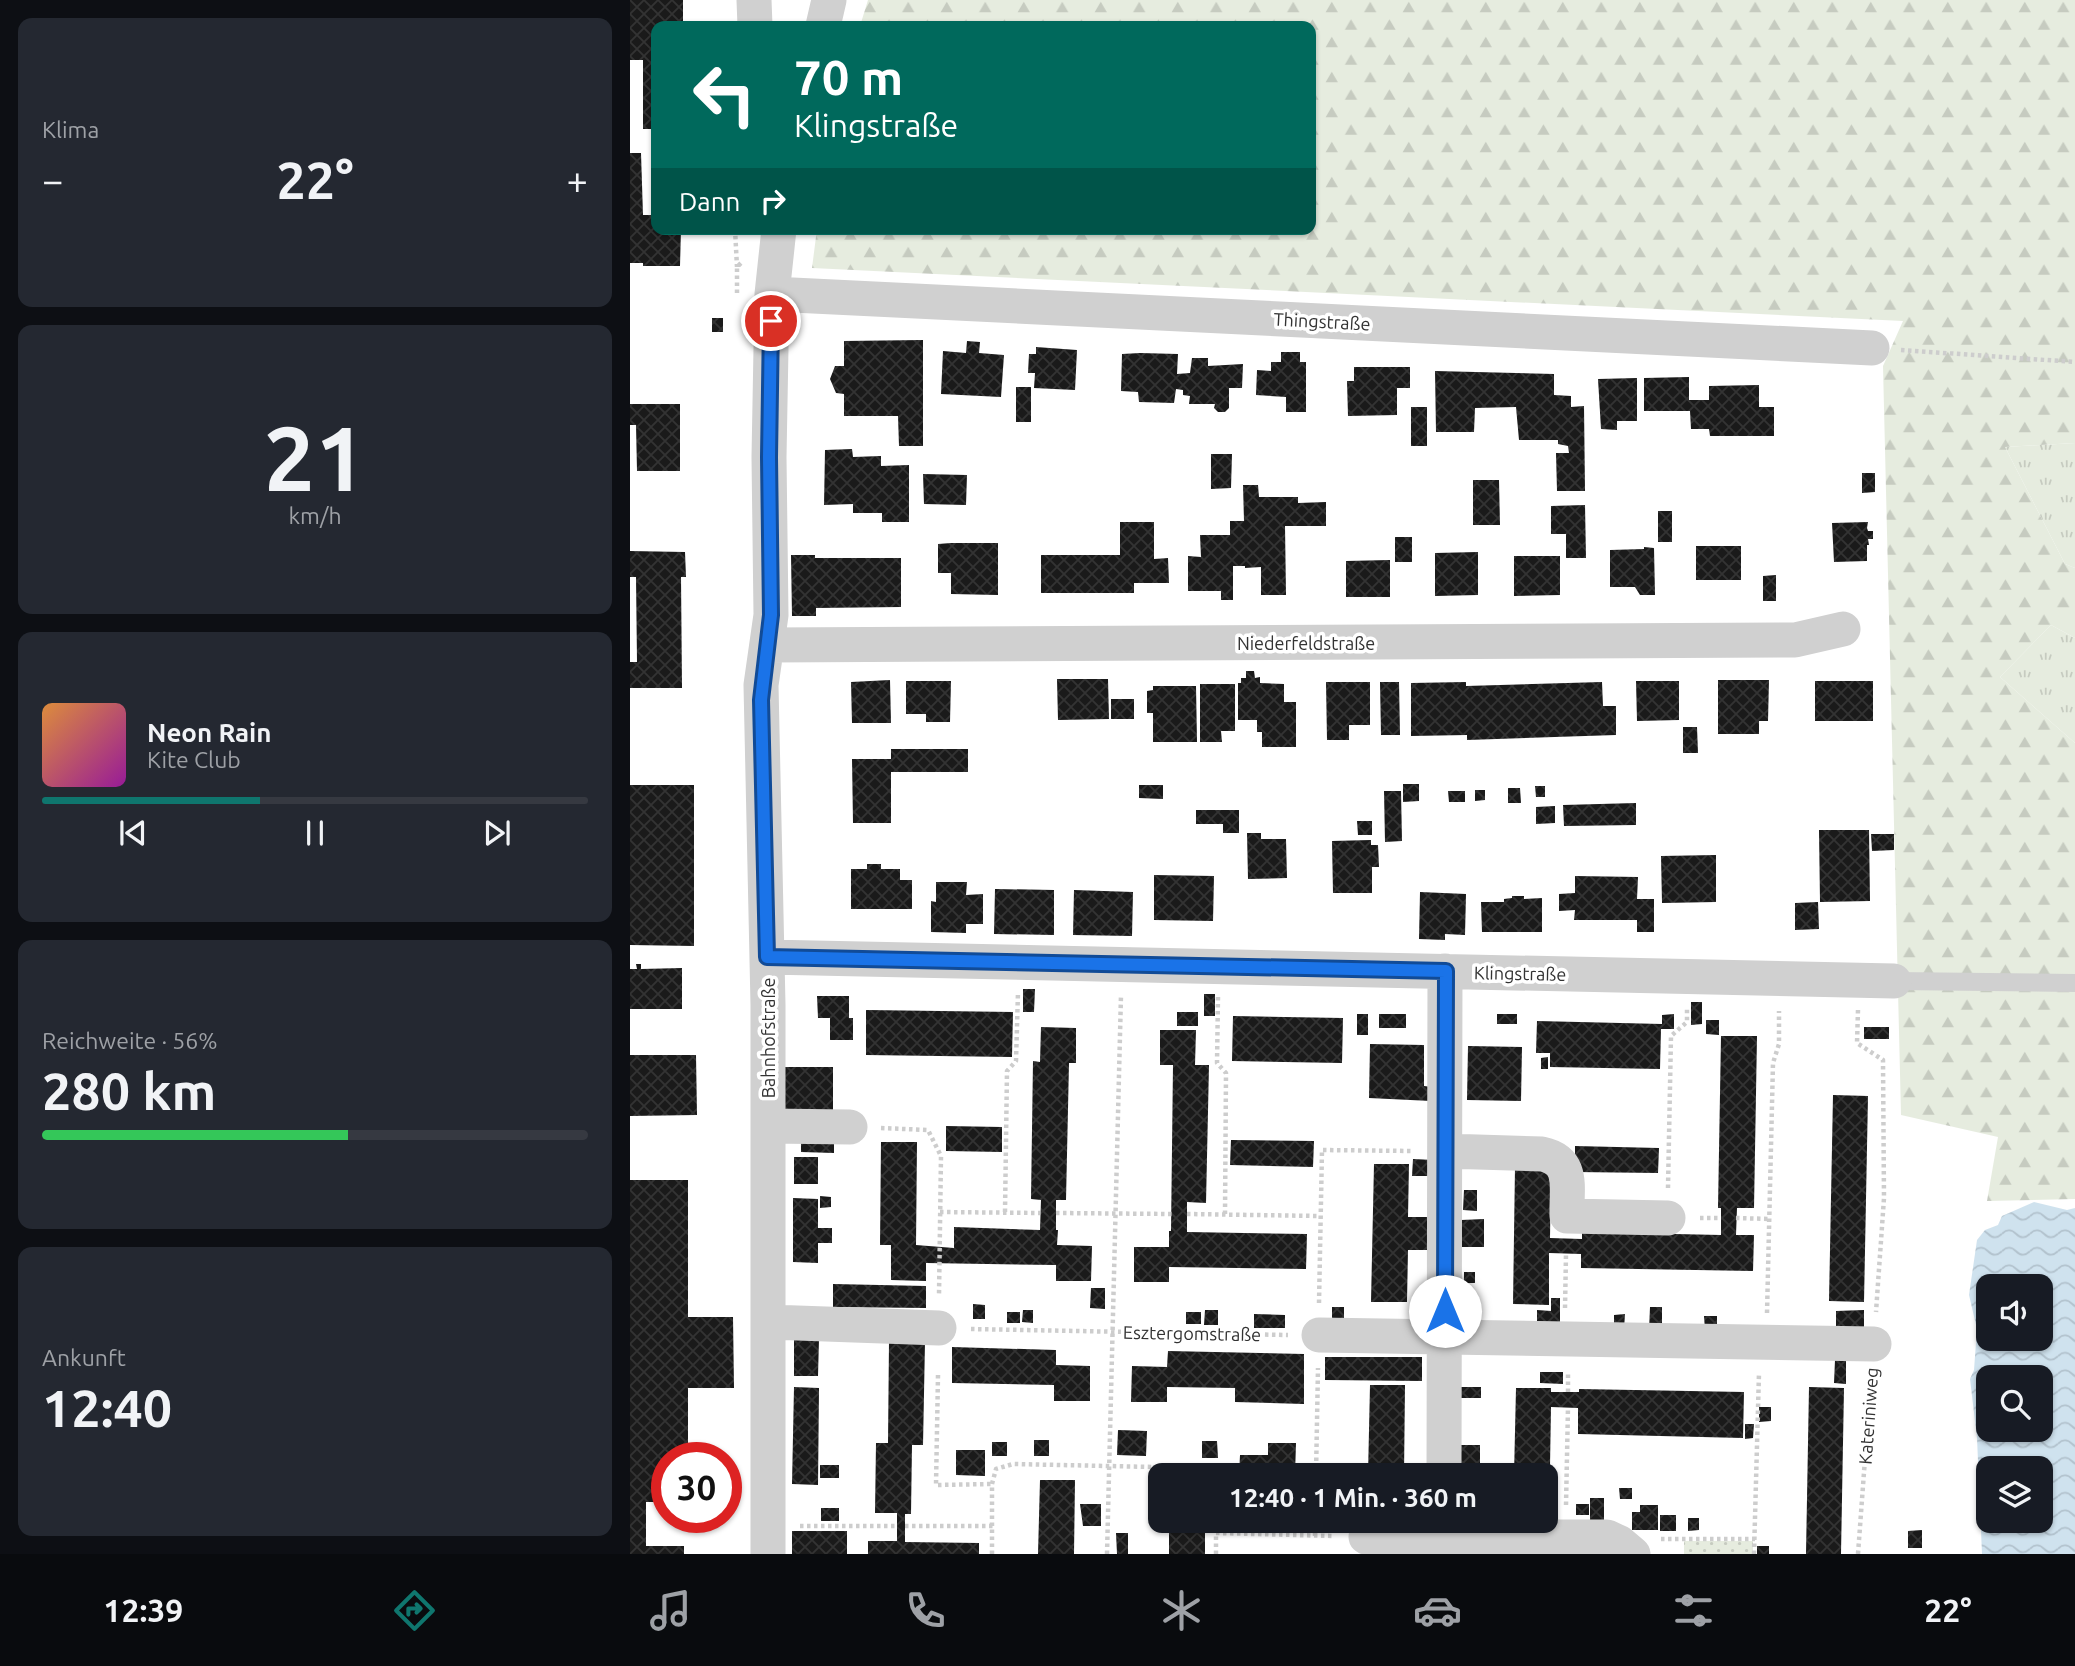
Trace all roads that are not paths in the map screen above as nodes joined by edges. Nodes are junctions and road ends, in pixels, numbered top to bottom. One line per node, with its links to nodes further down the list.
1 (754, 0): 3 (street)
2 (829, 0): 4 (street)
3 (755, 21)
4 (824, 21)
5 (778, 235): 6 (street, Bahnhofstraße)
6 (772, 294): 7 (street, Thingstraße); 9 (street, Bahnhofstraße)
7 (1872, 348)
8 (1843, 629): 9 (street, Niederfeldstraße)
9 (768, 645): 10 (street, Bahnhofstraße)
10 (767, 957): 11 (street, Klingstraße); 14 (street, Bahnhofstraße)
11 (1446, 971): 12 (street, Klingstraße); 16 (street)
12 (1894, 981): 13 (lane)
13 (2075, 983)
14 (768, 1126): 15 (street); 18 (street, Bahnhofstraße)
15 (850, 1127)
16 (1445, 1151): 17 (street); 21 (street)
17 (1668, 1218)
18 (769, 1322): 19 (street); 26 (street, Bahnhofstraße)
19 (939, 1328)
20 (1319, 1335): 21 (street)
21 (1445, 1338): 22 (street, Kateriniweg); 23 (street)
22 (1874, 1344)
23 (1444, 1463)
24 (1366, 1537): 25 (street)
25 (1443, 1537): 27 (street)
26 (768, 1540)
27 (1626, 1548)

